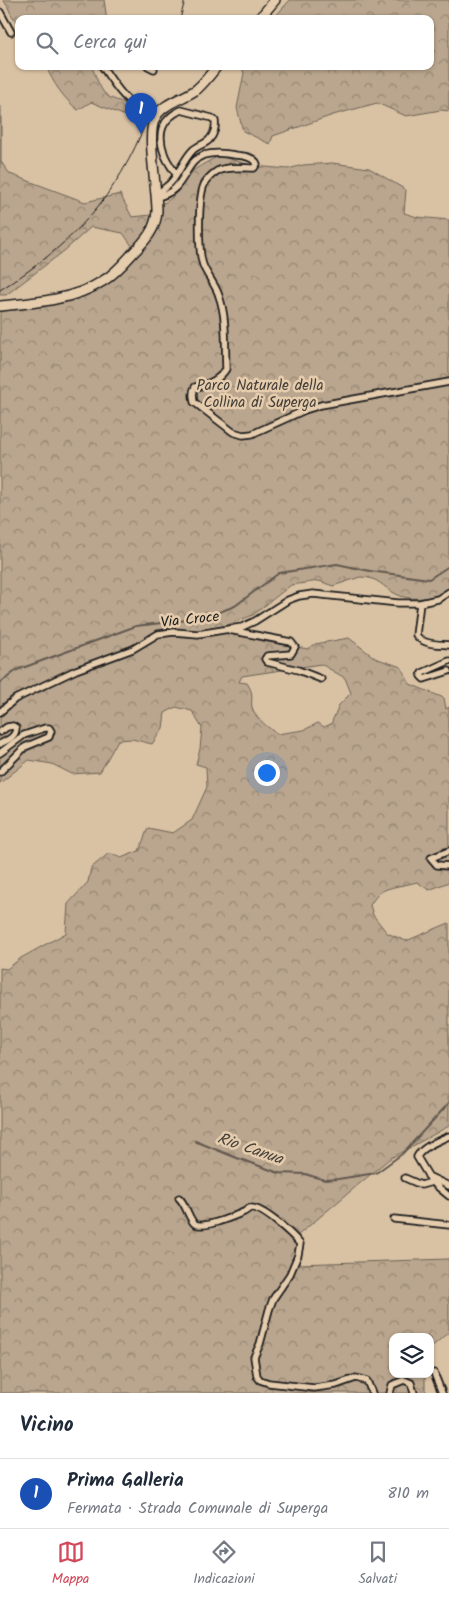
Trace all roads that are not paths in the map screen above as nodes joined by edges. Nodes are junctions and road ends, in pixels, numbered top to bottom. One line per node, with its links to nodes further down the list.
1 (275, 0): 3 (street)
2 (0, 12): 4 (street)
3 (263, 15)
4 (11, 32)
5 (105, 70): 7 (street)
6 (214, 70): 7 (street)
7 (155, 118): 9 (street)
8 (176, 174): 8 (street); 9 (street)
9 (156, 197): 10 (street); 11 (street)
10 (0, 306)
11 (449, 382)
12 (449, 592): 13 (street, Via Croce)
13 (420, 603): 14 (street, Via Croce); 15 (street)
14 (227, 628): 18 (street); 19 (street, Via Croce)
15 (449, 645)
16 (449, 661): 17 (street)
17 (449, 671)
18 (321, 679)
19 (0, 712)
20 (0, 732): 21 (street)
21 (0, 744)
22 (0, 753): 23 (street)
23 (0, 772)
24 (449, 851): 25 (street)
25 (449, 866)
26 (449, 1136): 28 (street)
27 (405, 1178): 28 (street)
28 (430, 1179): 29 (street); 30 (street)
29 (449, 1186)
30 (449, 1196)
31 (179, 1198): 35 (street)
32 (394, 1219): 33 (street)
33 (449, 1224)
34 (434, 1373): 38 (street)
35 (372, 1393)
36 (390, 1393): 37 (street)
37 (414, 1393)
38 (442, 1393)

